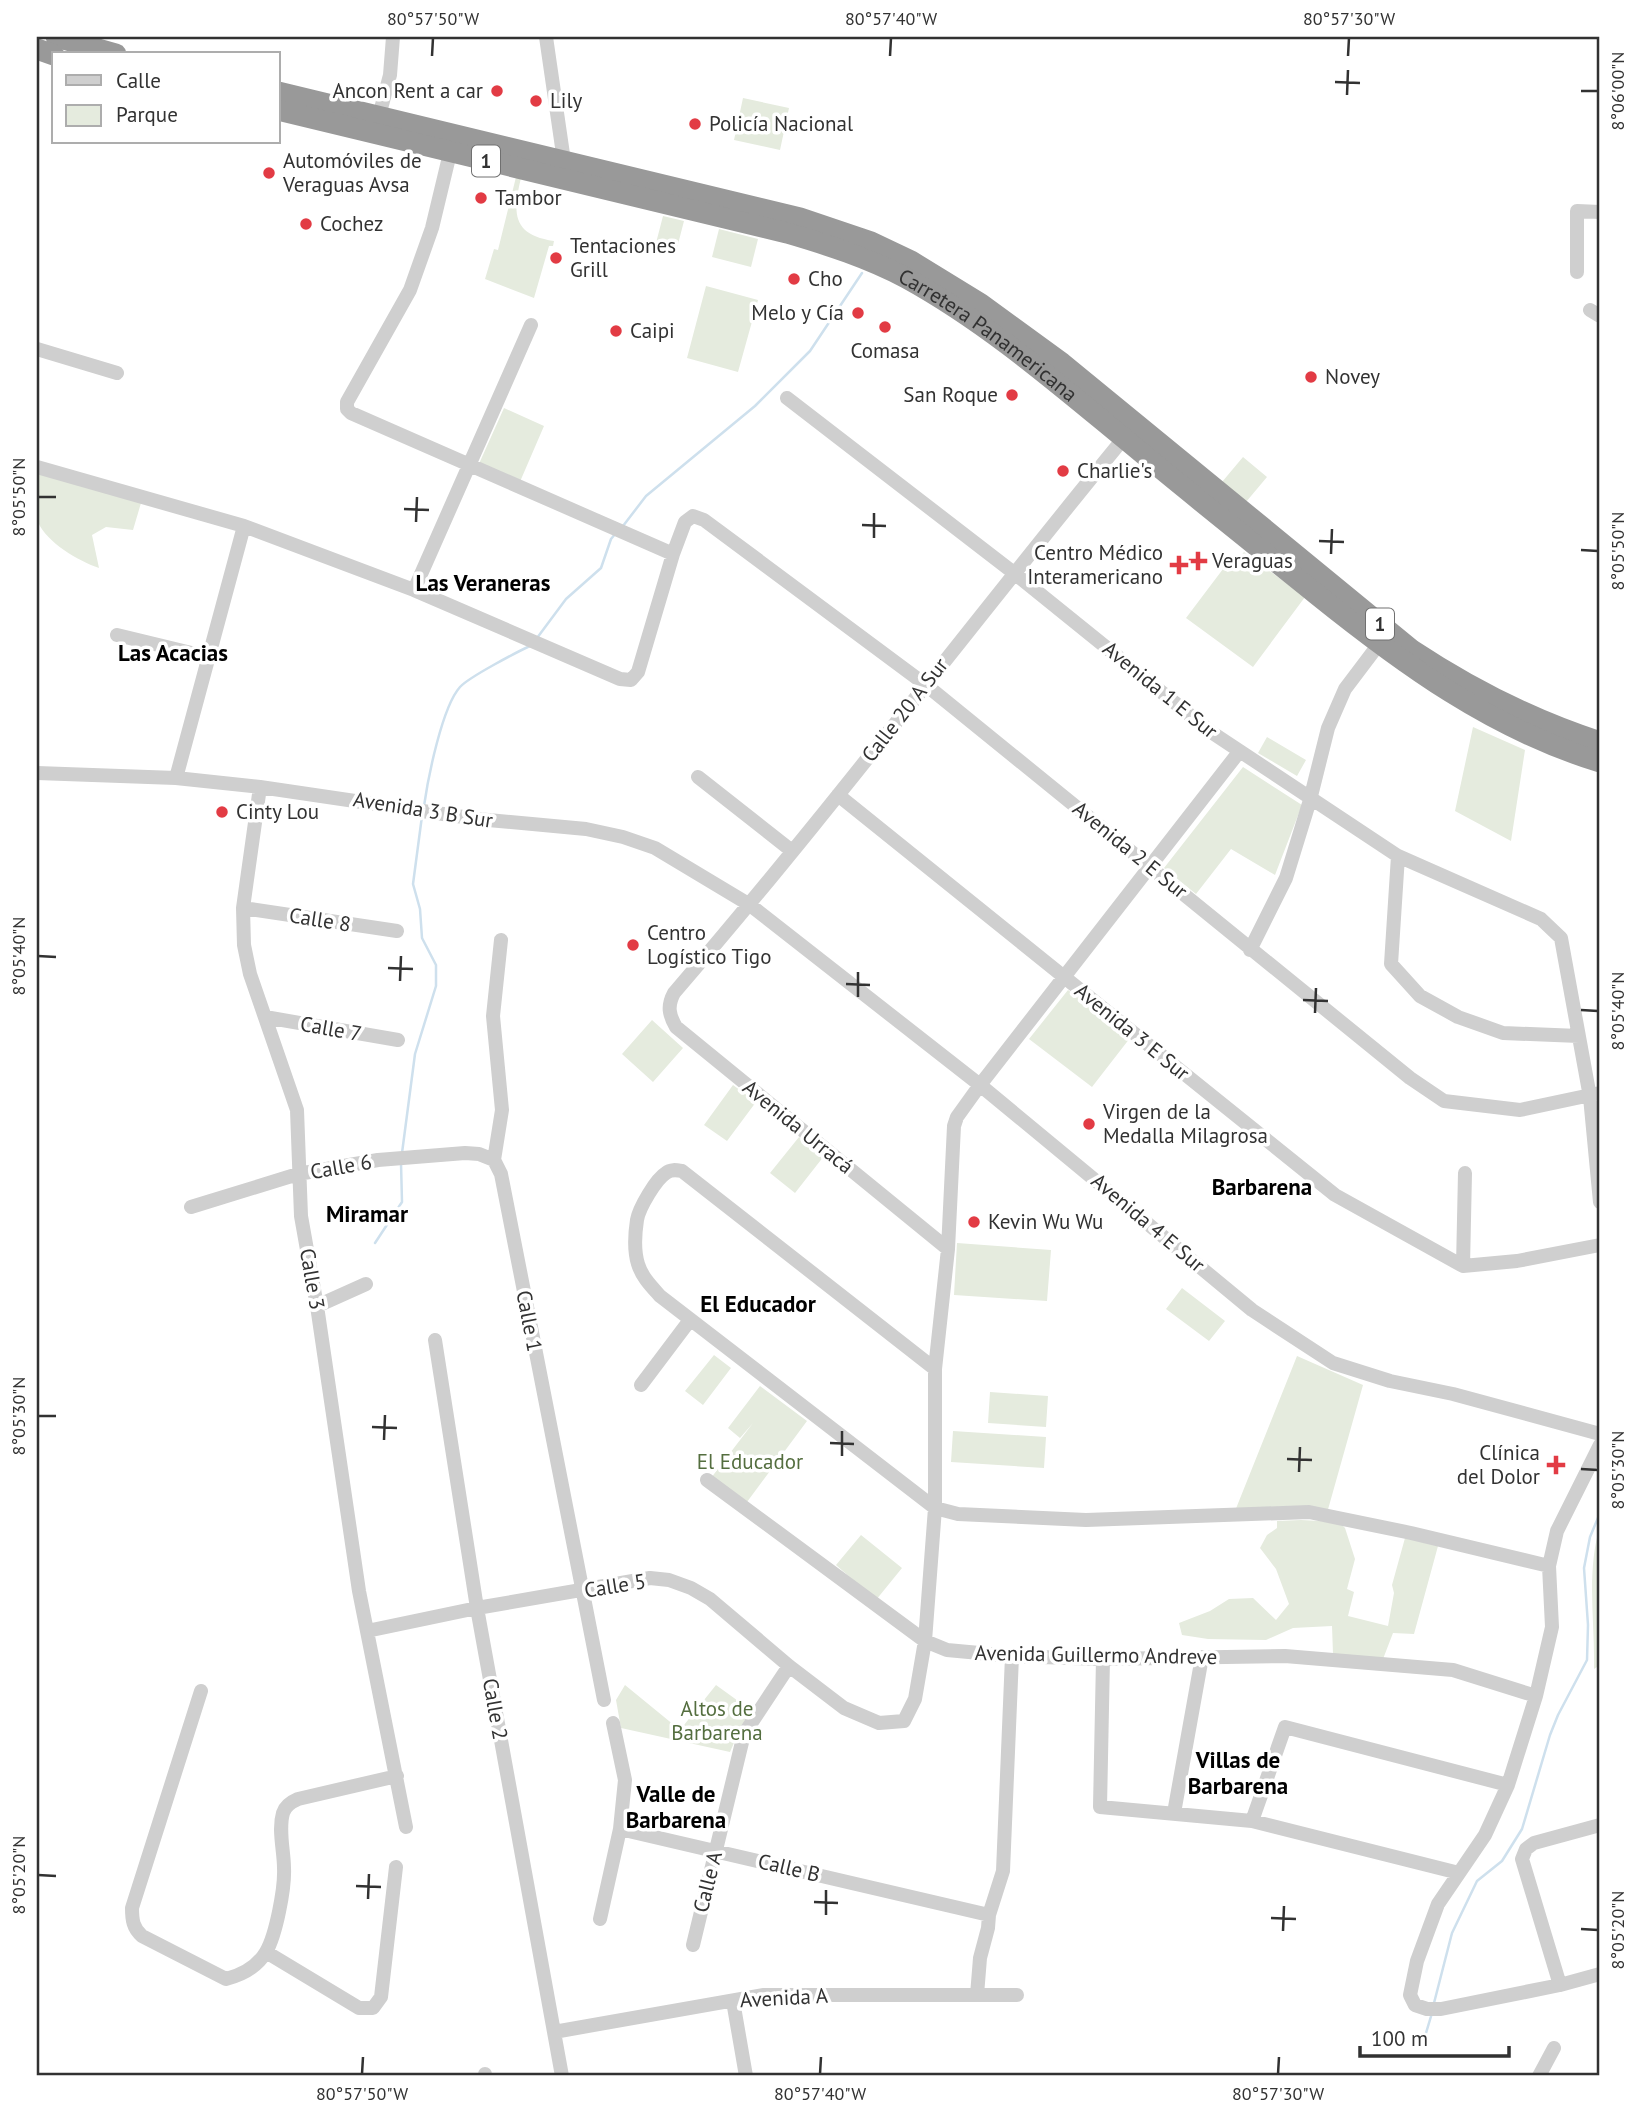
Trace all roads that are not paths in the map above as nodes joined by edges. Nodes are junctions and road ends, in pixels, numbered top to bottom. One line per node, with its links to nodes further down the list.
1 (52, 37): 4 (highway); 5 (highway); 6 (highway)
2 (393, 37): 10 (street)
3 (546, 37): 13 (street)
4 (37, 39)
5 (70, 52)
6 (108, 52)
7 (280, 92): 10 (highway, Carretera Panamericana / 1)
8 (280, 109): 10 (highway)
9 (280, 110): 11 (highway, Carretera Panamericana / 1)
10 (379, 116): 12 (highway); 13 (highway, Carretera Panamericana / 1)
11 (450, 153): 12 (highway, Carretera Panamericana / 1); 21 (street)
12 (482, 160): 20 (highway, Carretera Panamericana / 1)
13 (565, 160): 20 (highway, Carretera Panamericana / 1)
14 (1600, 212): 15 (street)
15 (1577, 272)
16 (531, 325): 21 (street)
17 (37, 349): 18 (street)
18 (117, 373)
19 (787, 398): 25 (street, Avenida 1 E Sur)
20 (1130, 431): 25 (street, Calle 20 A Sur); 28 (highway, Carretera Panamericana / 1); 32 (highway, Carretera Panamericana / 1)
21 (468, 466): 24 (street); 26 (street)
22 (37, 467): 23 (street)
23 (244, 526): 26 (street); 29 (street)
24 (673, 554): 26 (street); 30 (street, Avenida 2 E Sur)
25 (1014, 573): 30 (street, Calle 20 A Sur); 33 (street, Avenida 1 E Sur)
26 (414, 590)
27 (117, 635): 29 (street)
28 (1379, 644): 31 (highway, Carretera Panamericana / 1); 41 (street)
29 (208, 657): 38 (street)
30 (926, 685): 40 (street, Calle 20 A Sur); 44 (street, Avenida 2 E Sur)
31 (1542, 741): 34 (highway); 35 (highway, Carretera Panamericana / 1)
32 (1600, 742)
33 (1239, 752): 41 (street, Avenida 1 E Sur); 44 (street)
34 (1600, 754)
35 (1600, 762)
36 (37, 773): 38 (street, Avenida 3 B Sur)
37 (698, 777): 42 (street)
38 (176, 778): 39 (street, Avenida 3 B Sur)
39 (260, 786): 45 (street, Avenida 3 B Sur); 46 (street, Calle 3)
40 (838, 795): 42 (street, Calle 20 A Sur); 50 (street, Avenida 3 E Sur)
41 (1310, 800): 43 (street, Avenida 1 E Sur); 49 (street)
42 (792, 851): 45 (street, Calle 20 A Sur)
43 (1398, 856): 53 (street, Avenida 1 E Sur); 53 (street)
44 (1152, 866): 49 (street, Avenida 2 E Sur); 50 (street)
45 (750, 905): 51 (street, Calle 20 A Sur); 55 (street, Avenida 4 E Sur)
46 (243, 908): 47 (street, Calle 8); 52 (street, Calle 3)
47 (397, 931)
48 (501, 940): 57 (street, Calle 1)
49 (1250, 950): 56 (street, Avenida 2 E Sur)
50 (1064, 977): 55 (street); 64 (street, Avenida 3 E Sur)
51 (673, 994): 63 (street, Avenida Urracá)
52 (265, 1017): 54 (street, Calle 7); 59 (street, Calle 3)
53 (1579, 1036): 56 (street)
54 (398, 1041)
55 (980, 1085): 63 (street); 71 (street, Avenida 4 E Sur)
56 (1595, 1095): 60 (street)
57 (494, 1160): 59 (street, Calle 6); 76 (street, Calle 1)
58 (1465, 1173): 64 (street)
59 (298, 1174): 61 (street, Calle 6); 66 (street, Calle 3)
60 (1600, 1202)
61 (191, 1208)
62 (1600, 1245): 64 (street)
63 (948, 1249): 69 (street)
64 (1463, 1266)
65 (366, 1284): 66 (street)
66 (317, 1306): 78 (street, Calle 3)
67 (690, 1320): 69 (street); 70 (street); 74 (street)
68 (435, 1340): 77 (street, Calle 2)
69 (935, 1369): 74 (street)
70 (641, 1385)
71 (1600, 1434)
72 (1600, 1445): 75 (street)
73 (707, 1480): 79 (street, Avenida Guillermo Andreve)
74 (935, 1508): 75 (street); 79 (street)
75 (1549, 1566): 85 (street)
76 (582, 1591): 77 (street, Calle 5); 83 (street, Calle 5); 86 (street, Calle 1)
77 (477, 1608): 78 (street, Calle 5); 107 (street, Calle 2)
78 (367, 1630): 88 (street, Calle 3)
79 (925, 1641): 80 (street, Avenida Guillermo Andreve); 83 (street, Calle 5)
80 (1012, 1656): 82 (street, Avenida Guillermo Andreve); 98 (street)
81 (1202, 1657): 82 (street, Avenida Guillermo Andreve); 85 (street, Avenida Guillermo Andreve); 90 (street)
82 (1103, 1659): 90 (street)
83 (789, 1666): 95 (street, Calle A)
84 (201, 1690): 101 (street)
85 (1535, 1696): 89 (street)
86 (604, 1700)
87 (613, 1723): 94 (street)
88 (397, 1776): 93 (street, Calle 3); 101 (street)
89 (1508, 1785): 91 (street); 97 (street)
90 (1174, 1813): 91 (street)
91 (1252, 1821): 97 (street)
92 (1600, 1825): 103 (street)
93 (406, 1827)
94 (620, 1829): 95 (street, Calle B); 99 (street)
95 (716, 1850): 98 (street, Calle B); 100 (street, Calle A)
96 (396, 1867): 101 (street)
97 (1460, 1873): 103 (street)
98 (989, 1915): 104 (street)
99 (600, 1919)
100 (693, 1945)
101 (266, 1952)
102 (1600, 1974): 103 (street)
103 (1560, 1985)
104 (977, 1995): 105 (street, Avenida A); 106 (street, Avenida A)
105 (1017, 1995)
106 (733, 2001): 107 (street, Avenida A); 110 (street)
107 (554, 2032): 109 (street, Calle 2)
108 (1554, 2048): 111 (street)
109 (562, 2076)
110 (746, 2076)
111 (1539, 2076)

